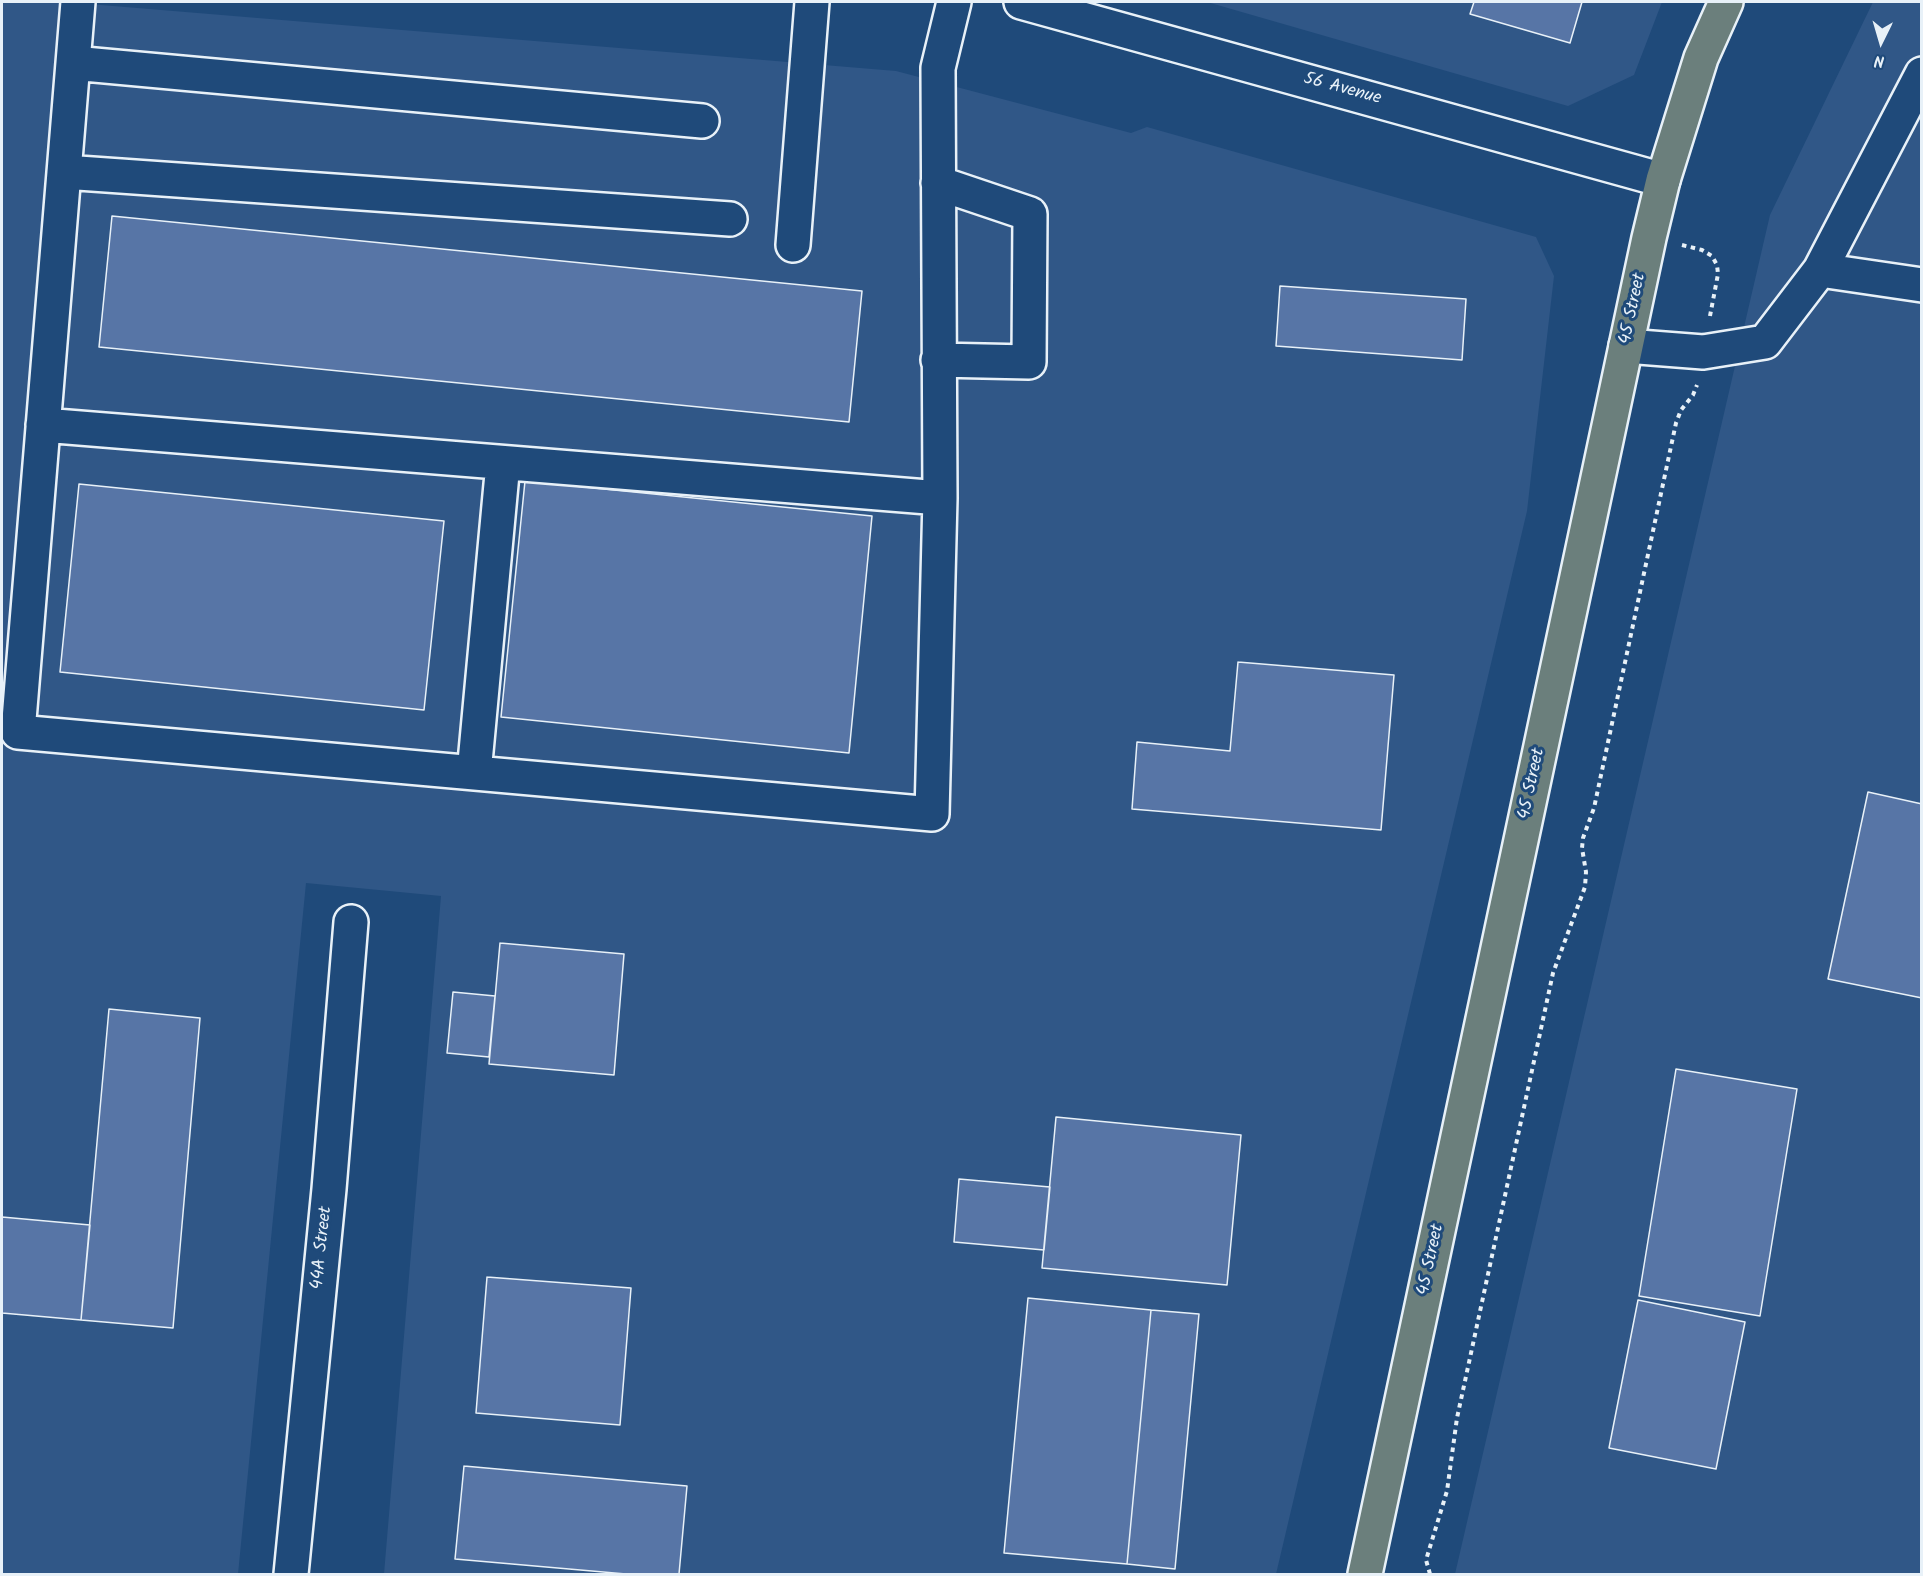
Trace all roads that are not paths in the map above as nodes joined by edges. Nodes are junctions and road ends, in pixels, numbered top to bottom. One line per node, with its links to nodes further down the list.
1 (78, 2): 6 (street)
2 (812, 2): 13 (street)
3 (954, 2): 11 (street)
4 (1021, 2): 10 (street, 56 Avenue)
5 (1726, 2): 10 (main road, 45 Street)
6 (73, 63): 8 (street); 9 (street)
7 (1922, 74): 14 (street)
8 (702, 121)
9 (64, 172): 12 (street); 18 (street)
10 (1663, 180): 16 (main road, 45 Street)
11 (938, 183): 17 (street); 17 (street)
12 (730, 219)
13 (793, 245)
14 (1820, 270): 15 (street); 16 (street)
15 (1922, 285)
16 (1626, 346): 24 (main road, 45 Street)
17 (938, 360): 20 (street)
18 (43, 425): 19 (street); 21 (street)
19 (503, 463): 20 (street); 21 (street)
20 (940, 498): 21 (street)
21 (474, 773)
22 (351, 922): 23 (street, 44A Street)
23 (291, 1575)
24 (1365, 1575)

